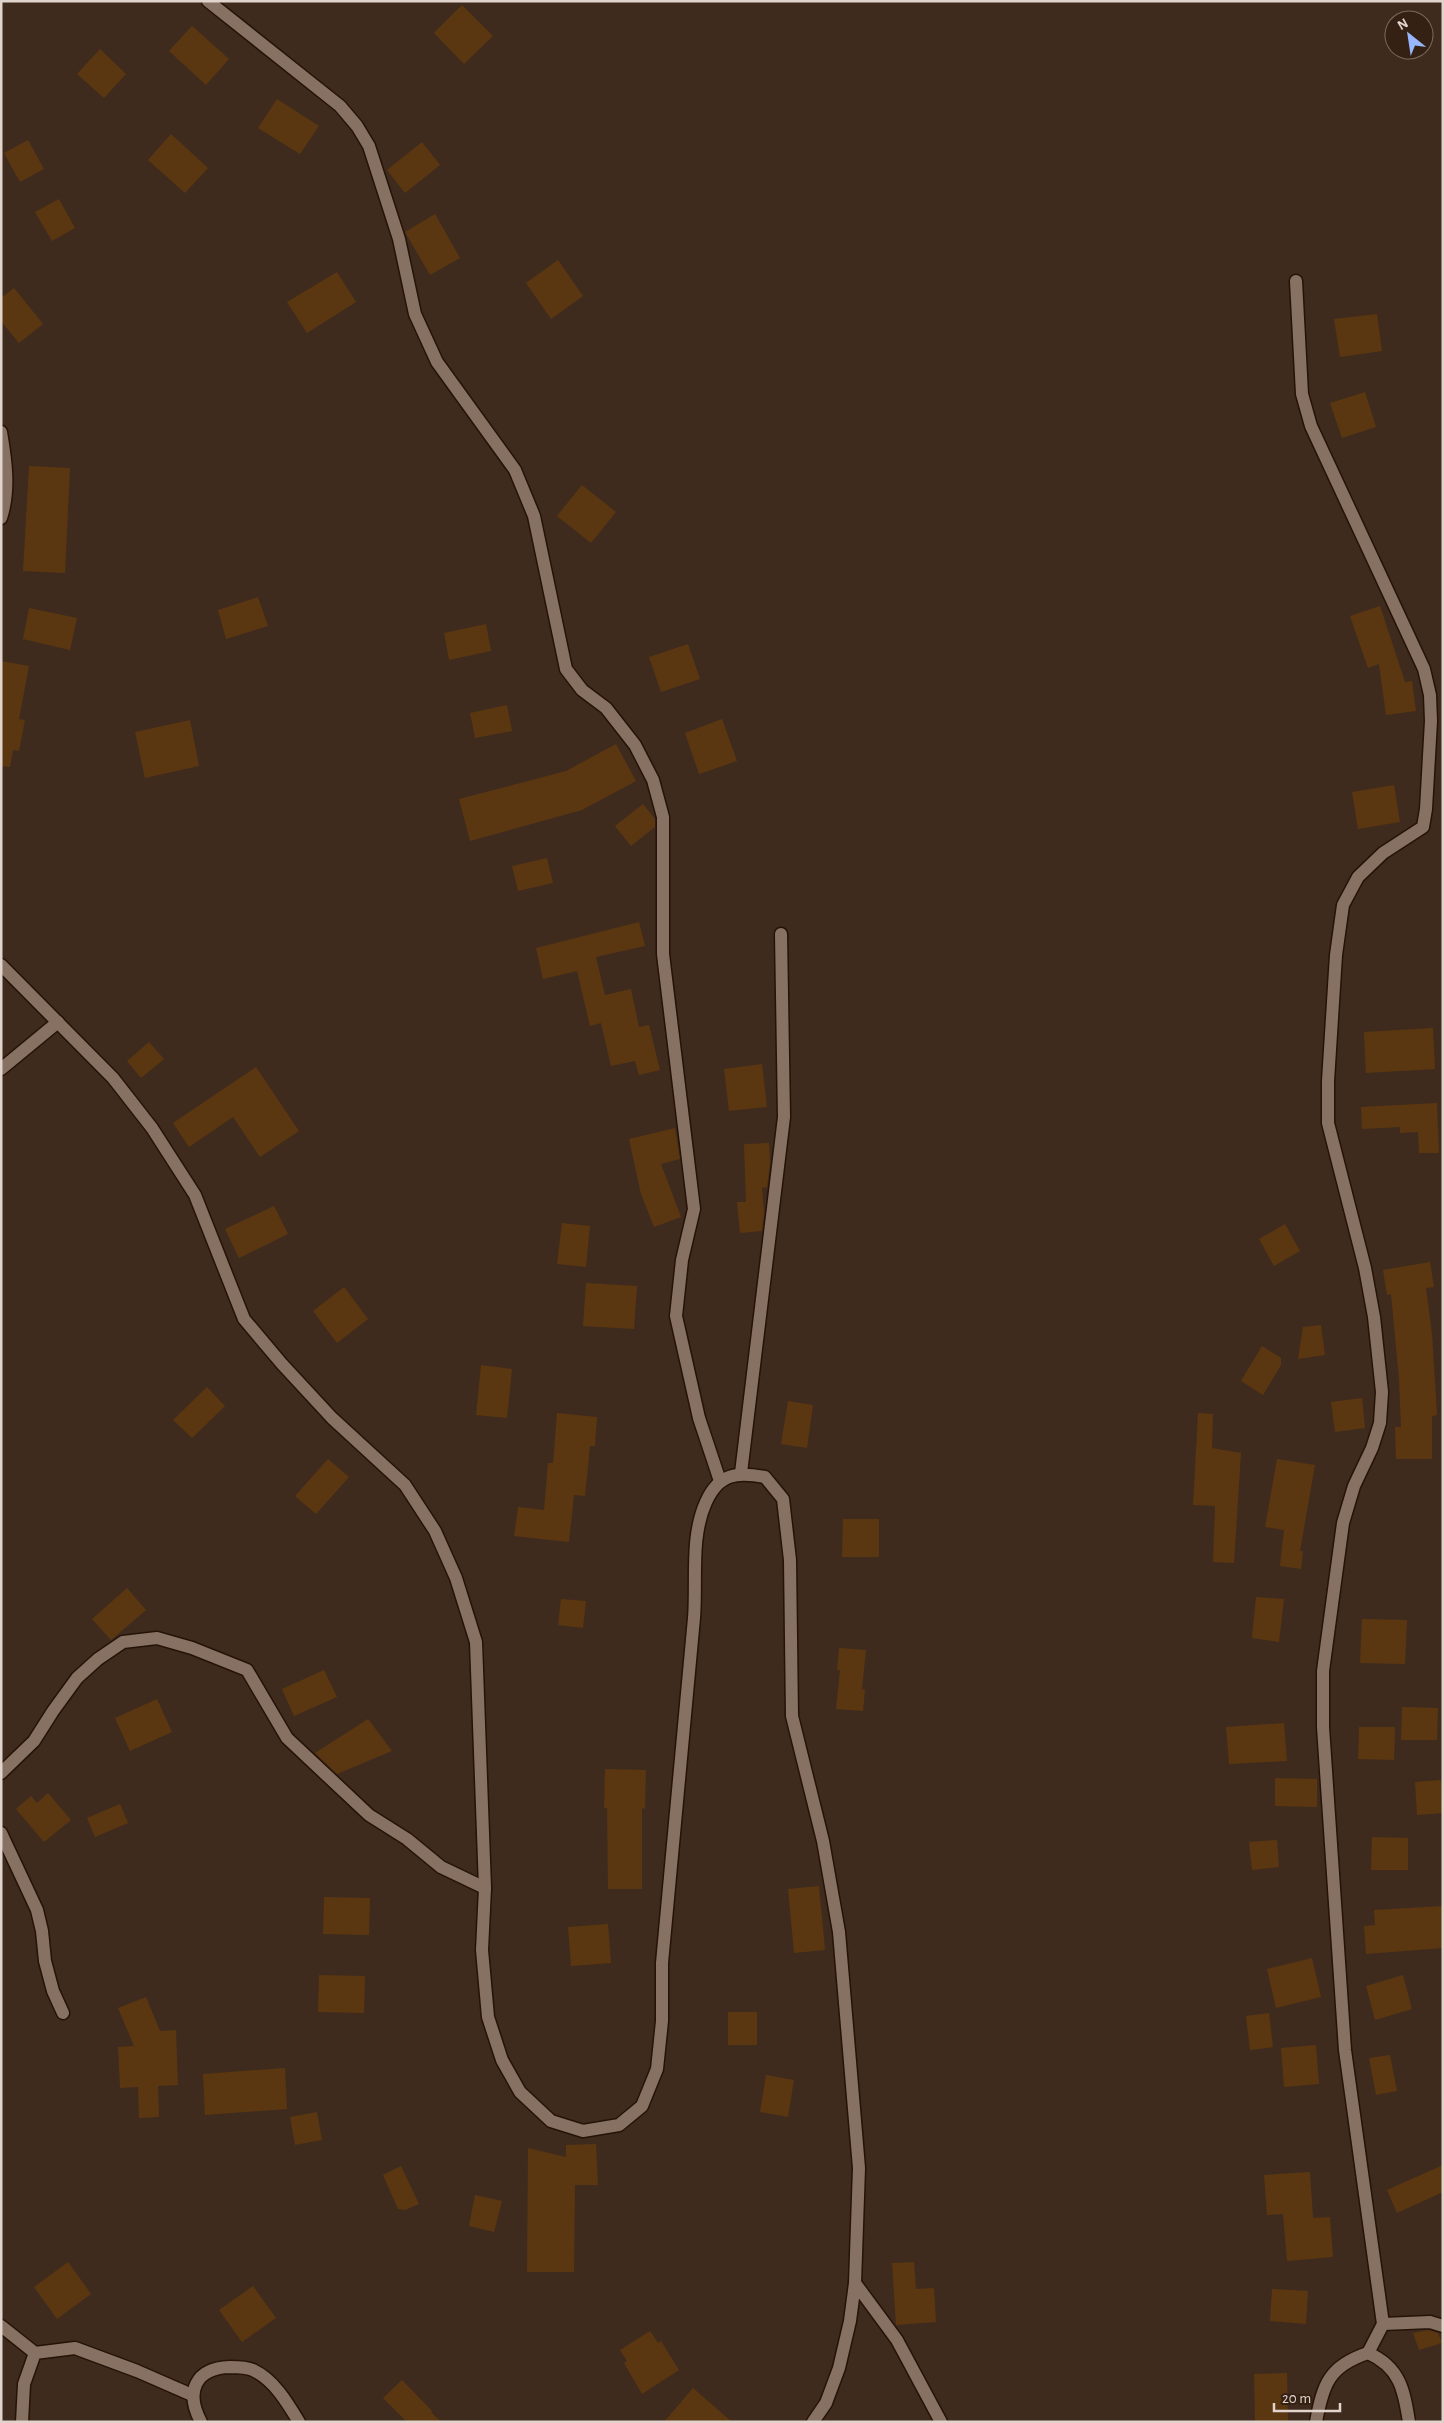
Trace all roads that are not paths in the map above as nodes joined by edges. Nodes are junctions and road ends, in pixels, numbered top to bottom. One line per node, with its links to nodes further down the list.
1 (208, 1): 10 (street)
2 (1296, 281): 16 (street)
3 (1, 432): 4 (street)
4 (1, 518)
5 (782, 934): 9 (street)
6 (1, 964): 7 (street)
7 (58, 1022): 8 (street); 13 (street)
8 (1, 1069)
9 (741, 1473): 10 (street); 15 (street)
10 (720, 1481): 13 (street)
11 (1, 1773): 13 (street)
12 (1, 1833): 14 (street)
13 (485, 1888)
14 (63, 2013)
15 (855, 2283): 25 (street); 26 (street)
16 (1383, 2324): 18 (street); 20 (street)
17 (1, 2326): 19 (street)
18 (1443, 2326)
19 (35, 2353): 21 (street); 22 (street)
20 (1368, 2353): 27 (street); 28 (street)
21 (192, 2395): 23 (street); 24 (street)
22 (22, 2422)
23 (201, 2422)
24 (298, 2422)
25 (813, 2422)
26 (942, 2422)
27 (1316, 2422)
28 (1409, 2422)

